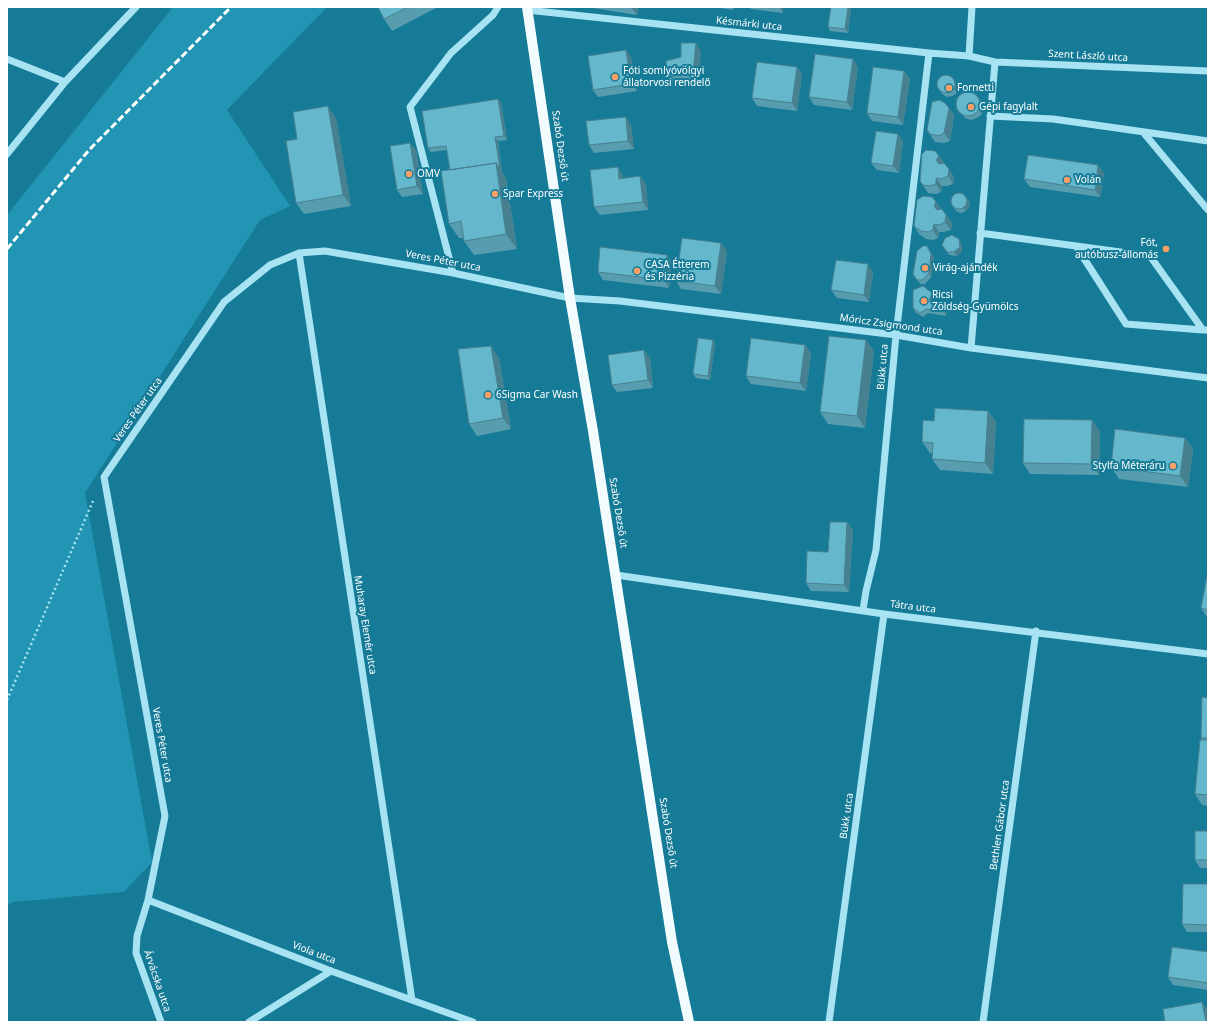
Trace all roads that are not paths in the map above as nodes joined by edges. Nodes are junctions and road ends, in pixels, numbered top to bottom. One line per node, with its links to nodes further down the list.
1 (136, 7): 10 (street)
2 (498, 7): 19 (street)
3 (972, 7): 6 (street)
4 (527, 8): 5 (street, Késmárki utca); 20 (main road, Szabó Dezső út)
5 (929, 53): 6 (street, Késmárki utca); 22 (street, Bükk utca)
6 (969, 56): 8 (street, Szent László utca)
7 (7, 59): 10 (street)
8 (994, 62): 9 (street, Szent László utca); 11 (street)
9 (1208, 71)
10 (65, 82): 14 (street)
11 (990, 116): 12 (street); 16 (street)
12 (1143, 132): 13 (street); 15 (street)
13 (1208, 141)
14 (7, 154)
15 (1208, 210)
16 (980, 233): 17 (street); 23 (street)
17 (1076, 246): 21 (street); 21 (street)
18 (299, 253): 19 (street, Veres Péter utca); 30 (street, Veres Péter utca); 32 (street, Muharay Elemér utca)
19 (453, 273): 20 (street, Veres Péter utca)
20 (570, 298): 22 (street, Móricz Zsigmond utca); 25 (main road, Szabó Dezső út)
21 (1206, 330)
22 (896, 335): 23 (street, Móricz Zsigmond utca); 26 (street, Bükk utca)
23 (971, 348): 24 (street, Móricz Zsigmond utca)
24 (1208, 378)
25 (616, 575): 26 (street, Tátra utca); 36 (main road, Szabó Dezső út)
26 (863, 610): 27 (street, Tátra utca)
27 (884, 614): 28 (street, Tátra utca); 37 (street, Bükk utca)
28 (1036, 631): 29 (street, Tátra utca); 38 (street, Bethlen Gábor utca)
29 (1208, 654)
30 (148, 900): 31 (street, Viola utca); 33 (street, Árvácska utca)
31 (331, 971): 32 (street, Viola utca); 34 (street)
32 (412, 1000): 35 (street, Viola utca)
33 (161, 1022)
34 (249, 1022)
35 (473, 1022)
36 (689, 1022)
37 (829, 1022)
38 (983, 1022)

